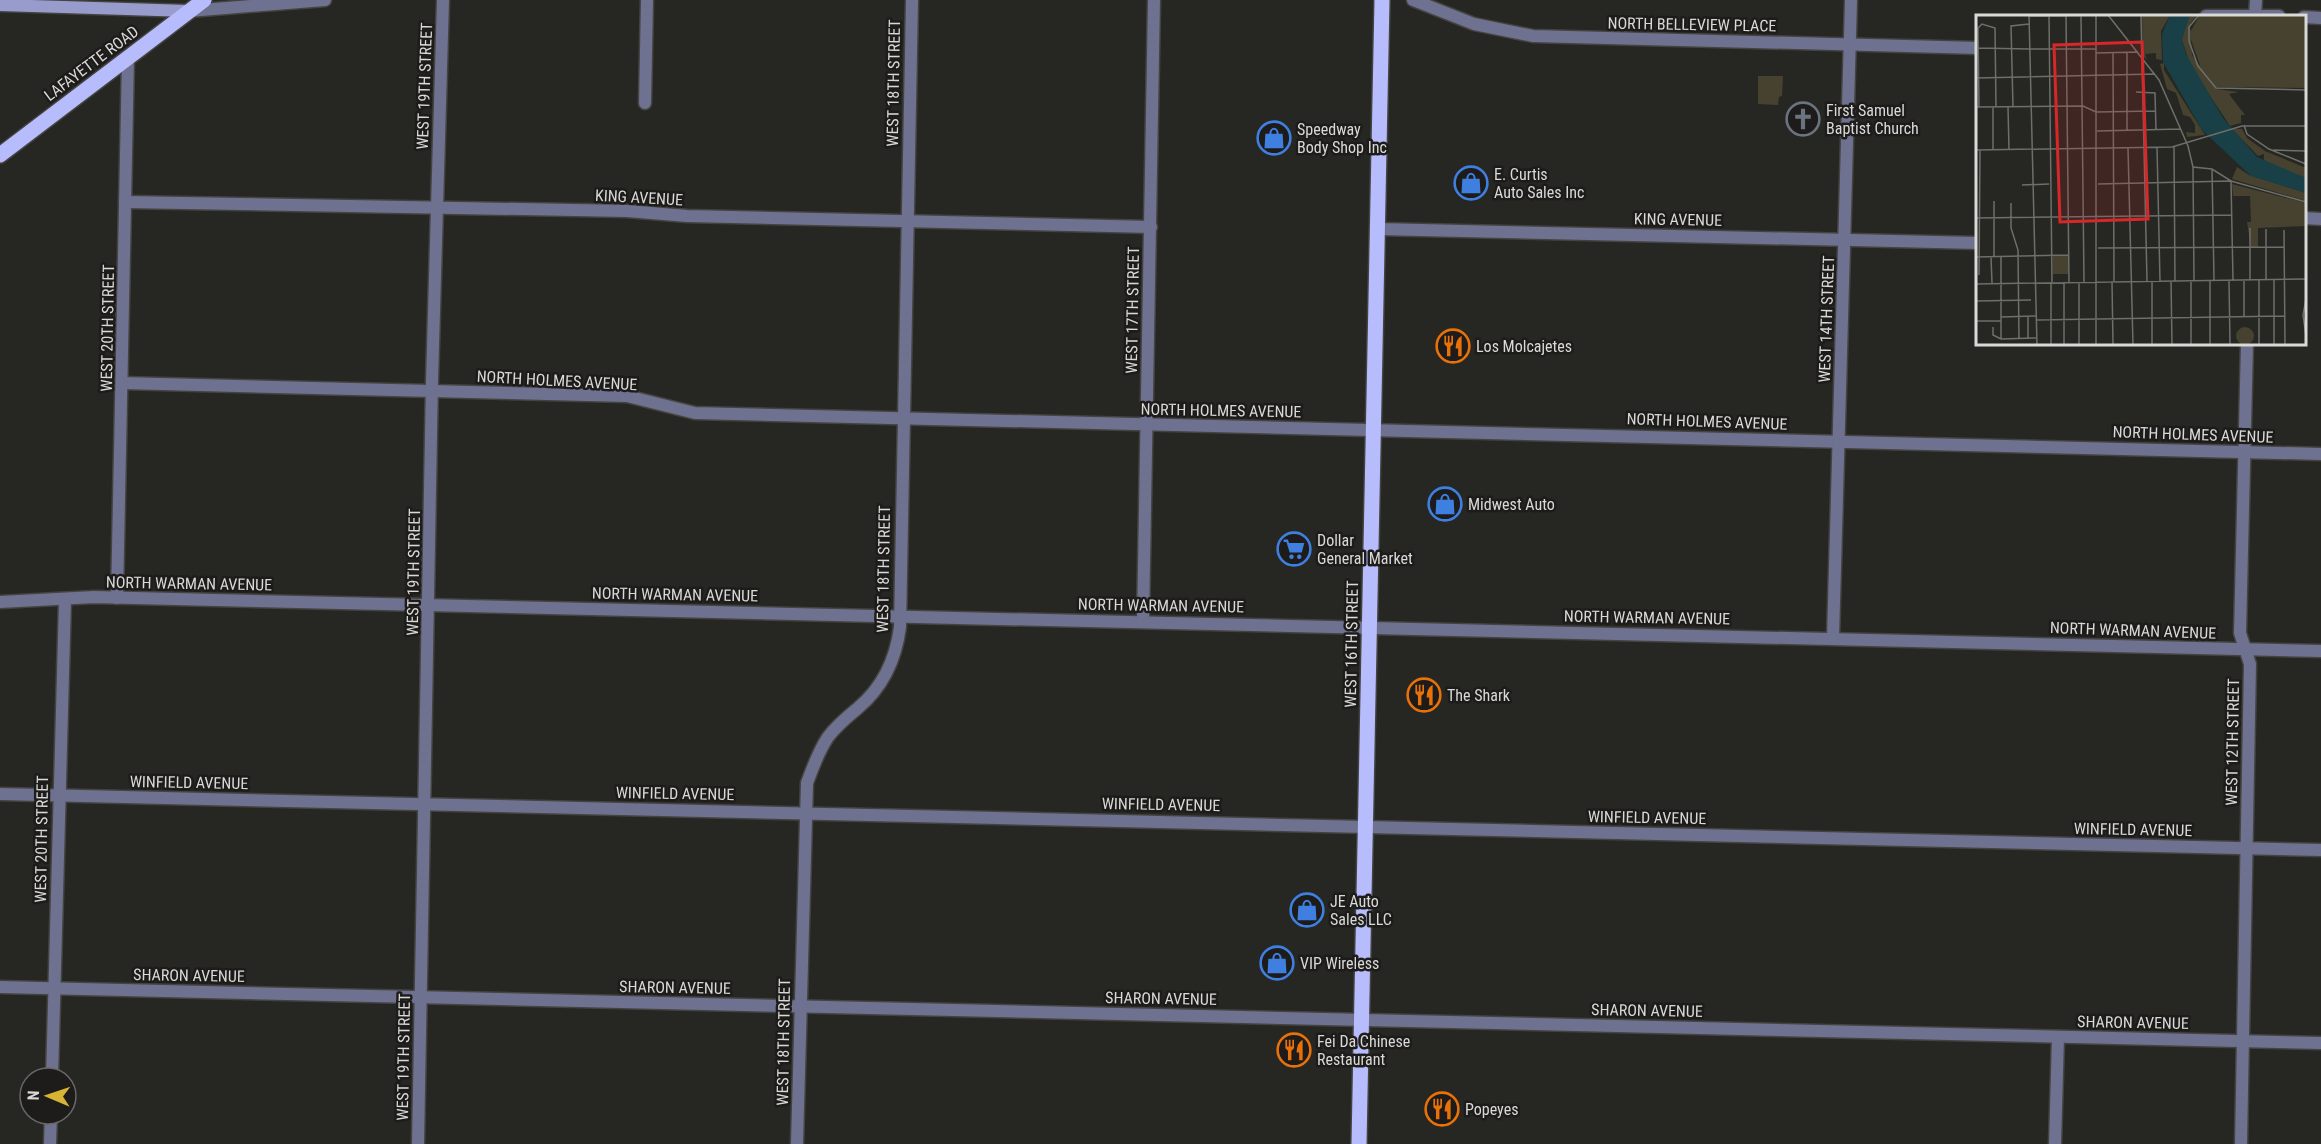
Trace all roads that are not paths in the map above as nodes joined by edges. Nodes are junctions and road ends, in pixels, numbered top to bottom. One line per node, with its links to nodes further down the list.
1 (204, 0): 12 (main road, LAFAYETTE ROAD)
2 (325, 0): 12 (street)
3 (443, 0): 22 (street, WEST 19TH STREET)
4 (647, 0): 19 (street)
5 (912, 0): 25 (street, WEST 18TH STREET)
6 (1154, 0): 26 (street, WEST 17TH STREET)
7 (1382, 0): 27 (main road, WEST 16TH STREET)
8 (1413, 0): 16 (street, NORTH BELLEVIEW PLACE)
9 (1851, 0): 16 (street, WEST 14TH STREET)
10 (2256, 0): 13 (street)
11 (0, 4): 12 (street)
12 (189, 11): 18 (main road, LAFAYETTE ROAD)
13 (2255, 15)
14 (2306, 17): 15 (street)
15 (2321, 18)
16 (1850, 44): 17 (street, NORTH BELLEVIEW PLACE); 28 (street, WEST 14TH STREET)
17 (1976, 48)
18 (128, 58): 20 (main road, LAFAYETTE ROAD); 21 (street, WEST 20TH STREET)
19 (645, 103)
20 (0, 155)
21 (125, 202): 22 (street, KING AVENUE); 31 (street, WEST 20TH STREET)
22 (436, 207): 25 (street, KING AVENUE); 32 (street, WEST 19TH STREET)
23 (2306, 218): 24 (street)
24 (2321, 219)
25 (907, 222): 26 (street, KING AVENUE); 33 (street, WEST 18TH STREET)
26 (1151, 227): 34 (street, WEST 17TH STREET)
27 (1378, 229): 28 (street, KING AVENUE); 35 (main road, WEST 16TH STREET)
28 (1844, 240): 29 (street, KING AVENUE); 36 (street, WEST 14TH STREET)
29 (1976, 243)
30 (2247, 345): 37 (street, WEST 12TH STREET)
31 (122, 383): 32 (street, NORTH HOLMES AVENUE); 39 (street, WEST 20TH STREET)
32 (432, 391): 33 (street, NORTH HOLMES AVENUE); 42 (street, WEST 19TH STREET)
33 (903, 419): 34 (street, NORTH HOLMES AVENUE); 43 (street, WEST 18TH STREET)
34 (1146, 425): 35 (street, NORTH HOLMES AVENUE); 44 (street, WEST 17TH STREET)
35 (1373, 430): 36 (street, NORTH HOLMES AVENUE); 45 (main road, WEST 16TH STREET)
36 (1839, 442): 37 (street, NORTH HOLMES AVENUE); 46 (street, WEST 14TH STREET)
37 (2244, 452): 38 (street, NORTH HOLMES AVENUE); 47 (street, WEST 12TH STREET)
38 (2321, 454)
39 (117, 598): 40 (street, NORTH WARMAN AVENUE); 42 (street, NORTH WARMAN AVENUE)
40 (64, 600): 41 (street, NORTH WARMAN AVENUE); 50 (street, WEST 20TH STREET)
41 (0, 602)
42 (430, 605): 43 (street, NORTH WARMAN AVENUE); 51 (street, WEST 19TH STREET)
43 (898, 615): 44 (street, NORTH WARMAN AVENUE); 52 (street, WEST 18TH STREET)
44 (1143, 621): 45 (street, NORTH WARMAN AVENUE)
45 (1369, 626): 46 (street, NORTH WARMAN AVENUE); 53 (main road, WEST 16TH STREET)
46 (1833, 638): 47 (street, NORTH WARMAN AVENUE)
47 (2245, 650): 48 (street, NORTH WARMAN AVENUE); 54 (street, WEST 12TH STREET)
48 (2321, 651)
49 (0, 794): 50 (street, WINFIELD AVENUE)
50 (58, 796): 51 (street, WINFIELD AVENUE); 57 (street, WEST 20TH STREET)
51 (425, 804): 52 (street, WINFIELD AVENUE); 58 (street, WEST 19TH STREET)
52 (804, 813): 53 (street, WINFIELD AVENUE); 59 (street, WEST 18TH STREET)
53 (1366, 826): 54 (street, WINFIELD AVENUE); 60 (main road, WEST 16TH STREET)
54 (2247, 848): 55 (street, WINFIELD AVENUE); 62 (street, WEST 12TH STREET)
55 (2321, 850)
56 (0, 987): 57 (street, SHARON AVENUE)
57 (54, 988): 58 (street, SHARON AVENUE); 64 (street, WEST 20TH STREET)
58 (421, 997): 59 (street, SHARON AVENUE); 67 (street, WEST 19TH STREET)
59 (800, 1006): 60 (street, SHARON AVENUE); 68 (street, WEST 18TH STREET)
60 (1362, 1019): 61 (street, SHARON AVENUE); 69 (main road, WEST 16TH STREET)
61 (2058, 1036): 62 (street, SHARON AVENUE); 70 (street)
62 (2242, 1041): 63 (street, SHARON AVENUE); 71 (street, WEST 12TH STREET)
63 (2321, 1043)
64 (52, 1066)
65 (51, 1126): 66 (street)
66 (50, 1144)
67 (418, 1144)
68 (797, 1144)
69 (1359, 1144)
70 (2055, 1144)
71 (2241, 1144)

